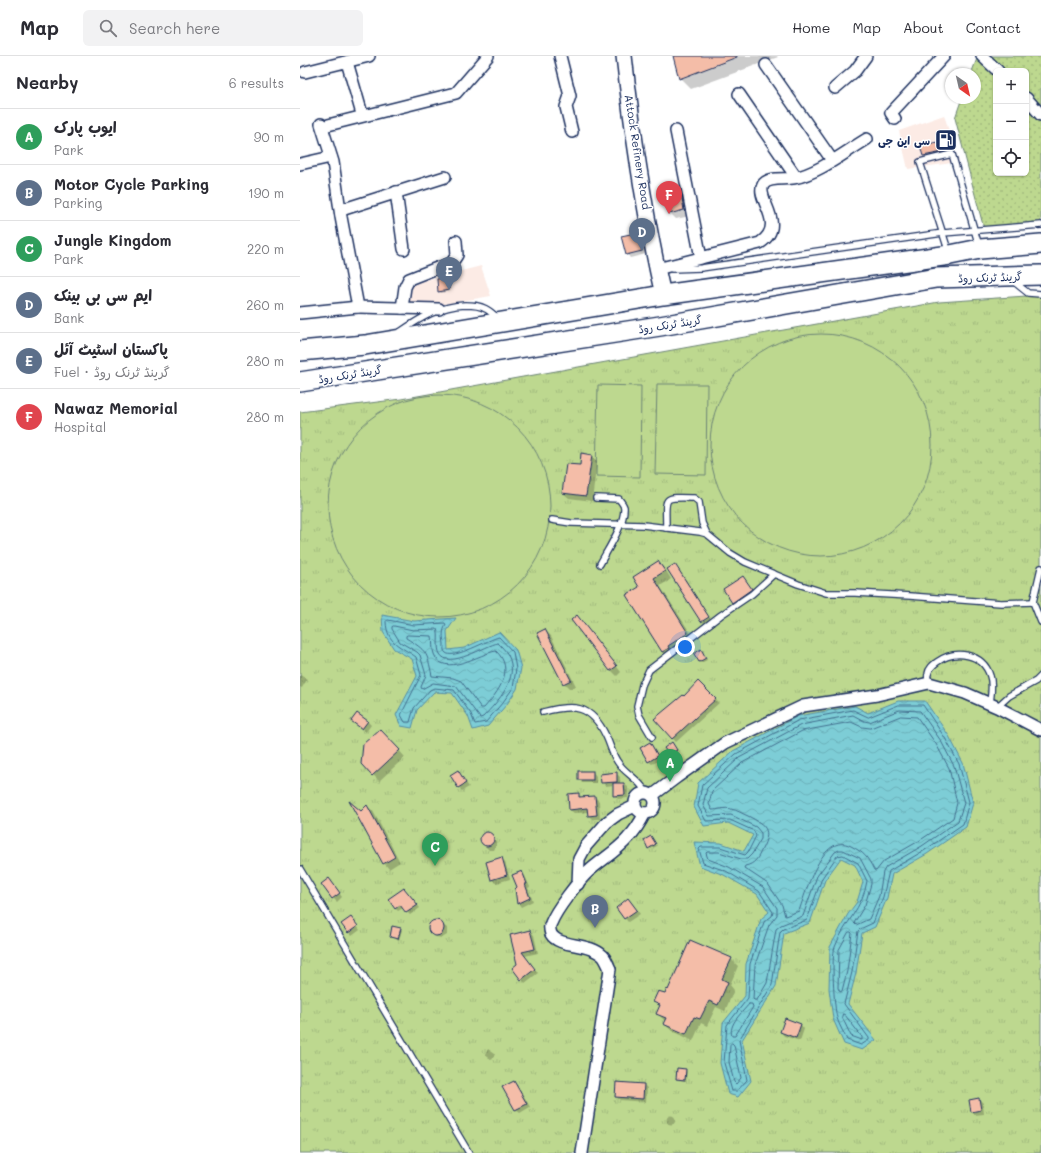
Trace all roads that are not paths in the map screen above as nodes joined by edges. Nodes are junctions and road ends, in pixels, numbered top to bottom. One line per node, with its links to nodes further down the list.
1 (369, 56): 8 (street)
2 (488, 56): 21 (street)
3 (560, 56): 19 (street)
4 (624, 56): 37 (street, Attock Refinery Road)
5 (866, 56): 12 (street)
6 (944, 56): 17 (street)
7 (982, 56): 10 (street)
8 (347, 62): 11 (street); 15 (street)
9 (766, 65): 22 (street)
10 (995, 68)
11 (305, 72)
12 (835, 88)
13 (739, 94): 25 (street)
14 (1029, 101): 16 (street)
15 (362, 114)
16 (1041, 115)
17 (895, 119)
18 (676, 131): 36 (street)
19 (572, 132)
20 (867, 139): 22 (street)
21 (331, 157): 23 (street); 27 (street)
22 (832, 160): 25 (street)
23 (300, 164)
24 (445, 177): 26 (street)
25 (796, 177): 36 (street)
26 (396, 192): 27 (street); 33 (street)
27 (341, 210): 42 (street)
28 (1041, 225): 29 (lane)
29 (974, 231): 30 (lane); 30 (lane); 34 (lane)
30 (943, 233): 35 (lane); 37 (lane)
31 (456, 241): 43 (street)
32 (1041, 244): 34 (highway)
33 (404, 249)
34 (980, 249): 35 (highway)
35 (950, 255): 41 (highway)
36 (701, 258): 37 (street)
37 (657, 269): 41 (street, Attock Refinery Road)
38 (1041, 275): 39 (highway, گرینڈ ٹرنک روڈ)
39 (1009, 277): 40 (lane); 49 (highway, گرینڈ ٹرنک روڈ)
40 (1041, 294)
41 (663, 295): 46 (highway)
42 (358, 307): 43 (street); 45 (street)
43 (402, 308): 44 (street)
44 (439, 309): 46 (lane); 47 (lane)
45 (300, 311)
46 (503, 322): 47 (highway)
47 (387, 342): 48 (highway)
48 (300, 351)
49 (300, 382)
50 (596, 498): 52 (lane)
51 (552, 520): 52 (lane)
52 (621, 524): 53 (lane); 55 (lane)
53 (666, 528): 54 (lane); 54 (lane)
54 (707, 534): 57 (lane)
55 (600, 564)
56 (1041, 568): 58 (lane)
57 (774, 574): 58 (lane); 65 (lane)
58 (1033, 602): 59 (lane)
59 (1041, 622)
60 (1041, 676): 62 (lane)
61 (928, 683): 62 (street); 62 (lane); 66 (street)
62 (993, 705): 64 (street)
63 (543, 712): 66 (lane)
64 (1041, 730)
65 (652, 737)
66 (650, 794): 67 (street); 68 (street)
67 (635, 806): 68 (street); 70 (street)
68 (645, 813): 70 (street)
69 (300, 869): 71 (lane)
70 (578, 884): 72 (street)
71 (469, 1153)
72 (582, 1153)

